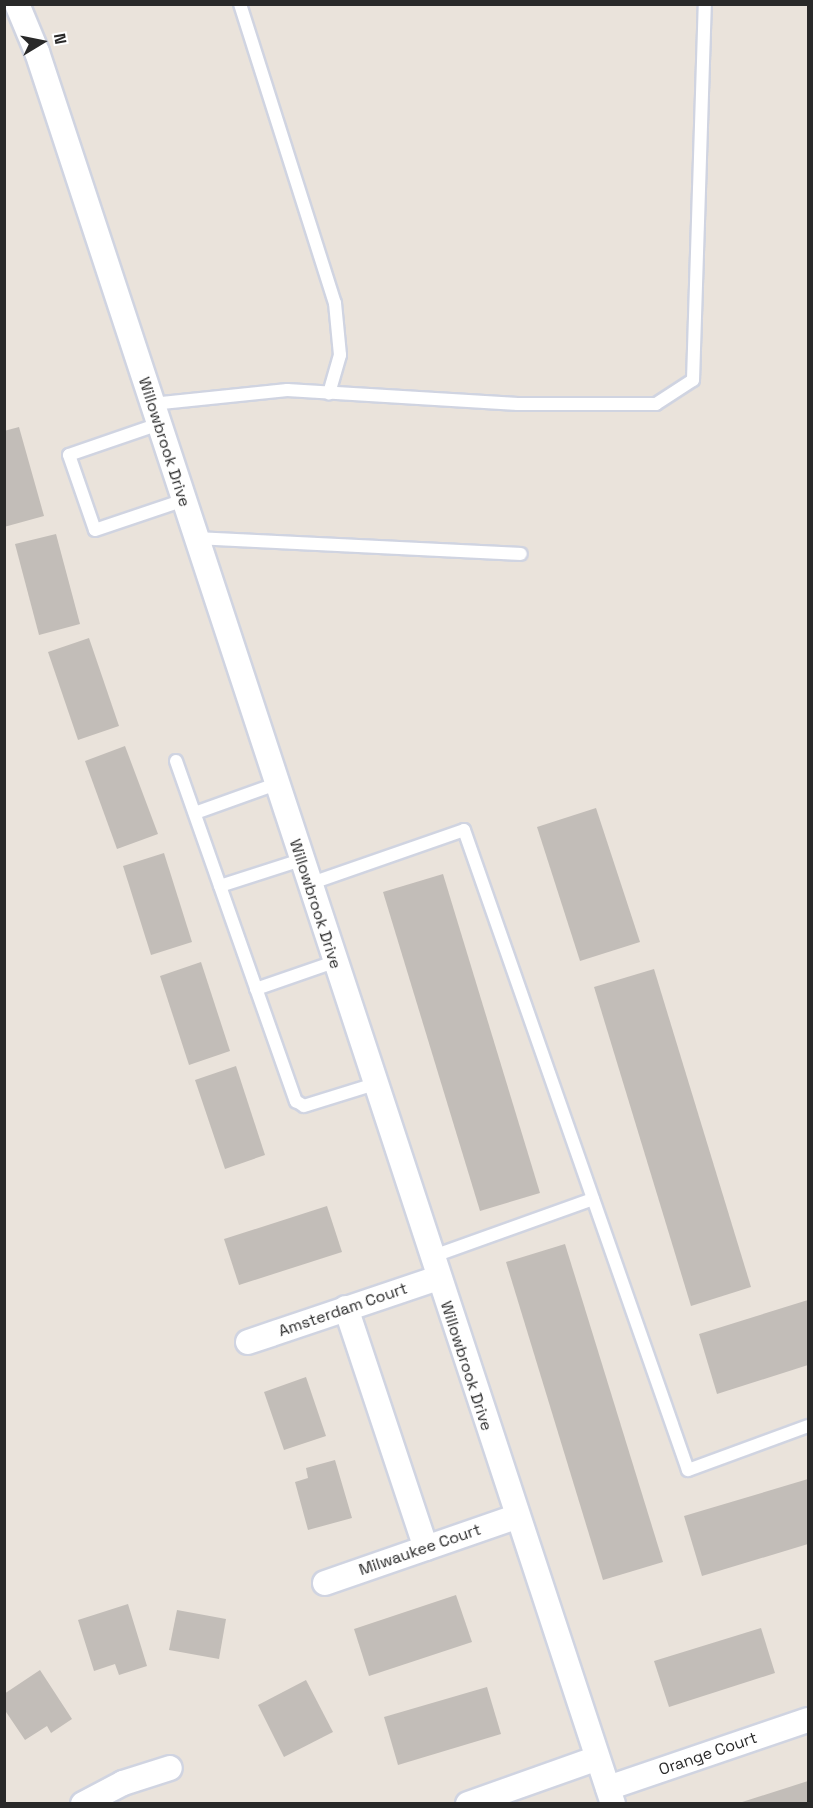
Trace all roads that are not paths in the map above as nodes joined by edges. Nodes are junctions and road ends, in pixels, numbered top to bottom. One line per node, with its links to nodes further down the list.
1 (17, 4): 5 (street, Willowbrook Drive)
2 (240, 4): 4 (lane)
3 (705, 4): 4 (lane)
4 (329, 393): 5 (lane)
5 (155, 414): 6 (street, Willowbrook Drive); 6 (lane)
6 (184, 500): 7 (street, Willowbrook Drive)
7 (196, 538): 8 (lane); 10 (street, Willowbrook Drive)
8 (521, 554)
9 (176, 761): 11 (lane)
10 (276, 784): 11 (lane); 12 (street, Willowbrook Drive)
11 (195, 813): 14 (lane)
12 (301, 860): 13 (street, Willowbrook Drive); 14 (lane)
13 (309, 884): 15 (street, Willowbrook Drive); 18 (lane)
14 (220, 886): 16 (lane)
15 (334, 962): 16 (lane); 17 (street, Willowbrook Drive)
16 (256, 989): 17 (lane)
17 (375, 1084): 19 (street, Willowbrook Drive)
18 (593, 1199): 19 (lane); 22 (lane)
19 (434, 1267): 20 (street, Amsterdam Court); 23 (street, Willowbrook Drive)
20 (346, 1308): 21 (street, Amsterdam Court); 24 (street)
21 (248, 1342)
22 (808, 1426)
23 (516, 1517): 24 (street, Milwaukee Court); 27 (street, Willowbrook Drive)
24 (426, 1548): 25 (street, Milwaukee Court)
25 (325, 1583)
26 (808, 1720): 29 (street, Orange Court)
27 (595, 1759): 29 (street, Willowbrook Drive); 31 (street)
28 (170, 1768): 30 (street)
29 (610, 1796)
30 (84, 1803)
31 (468, 1803)

